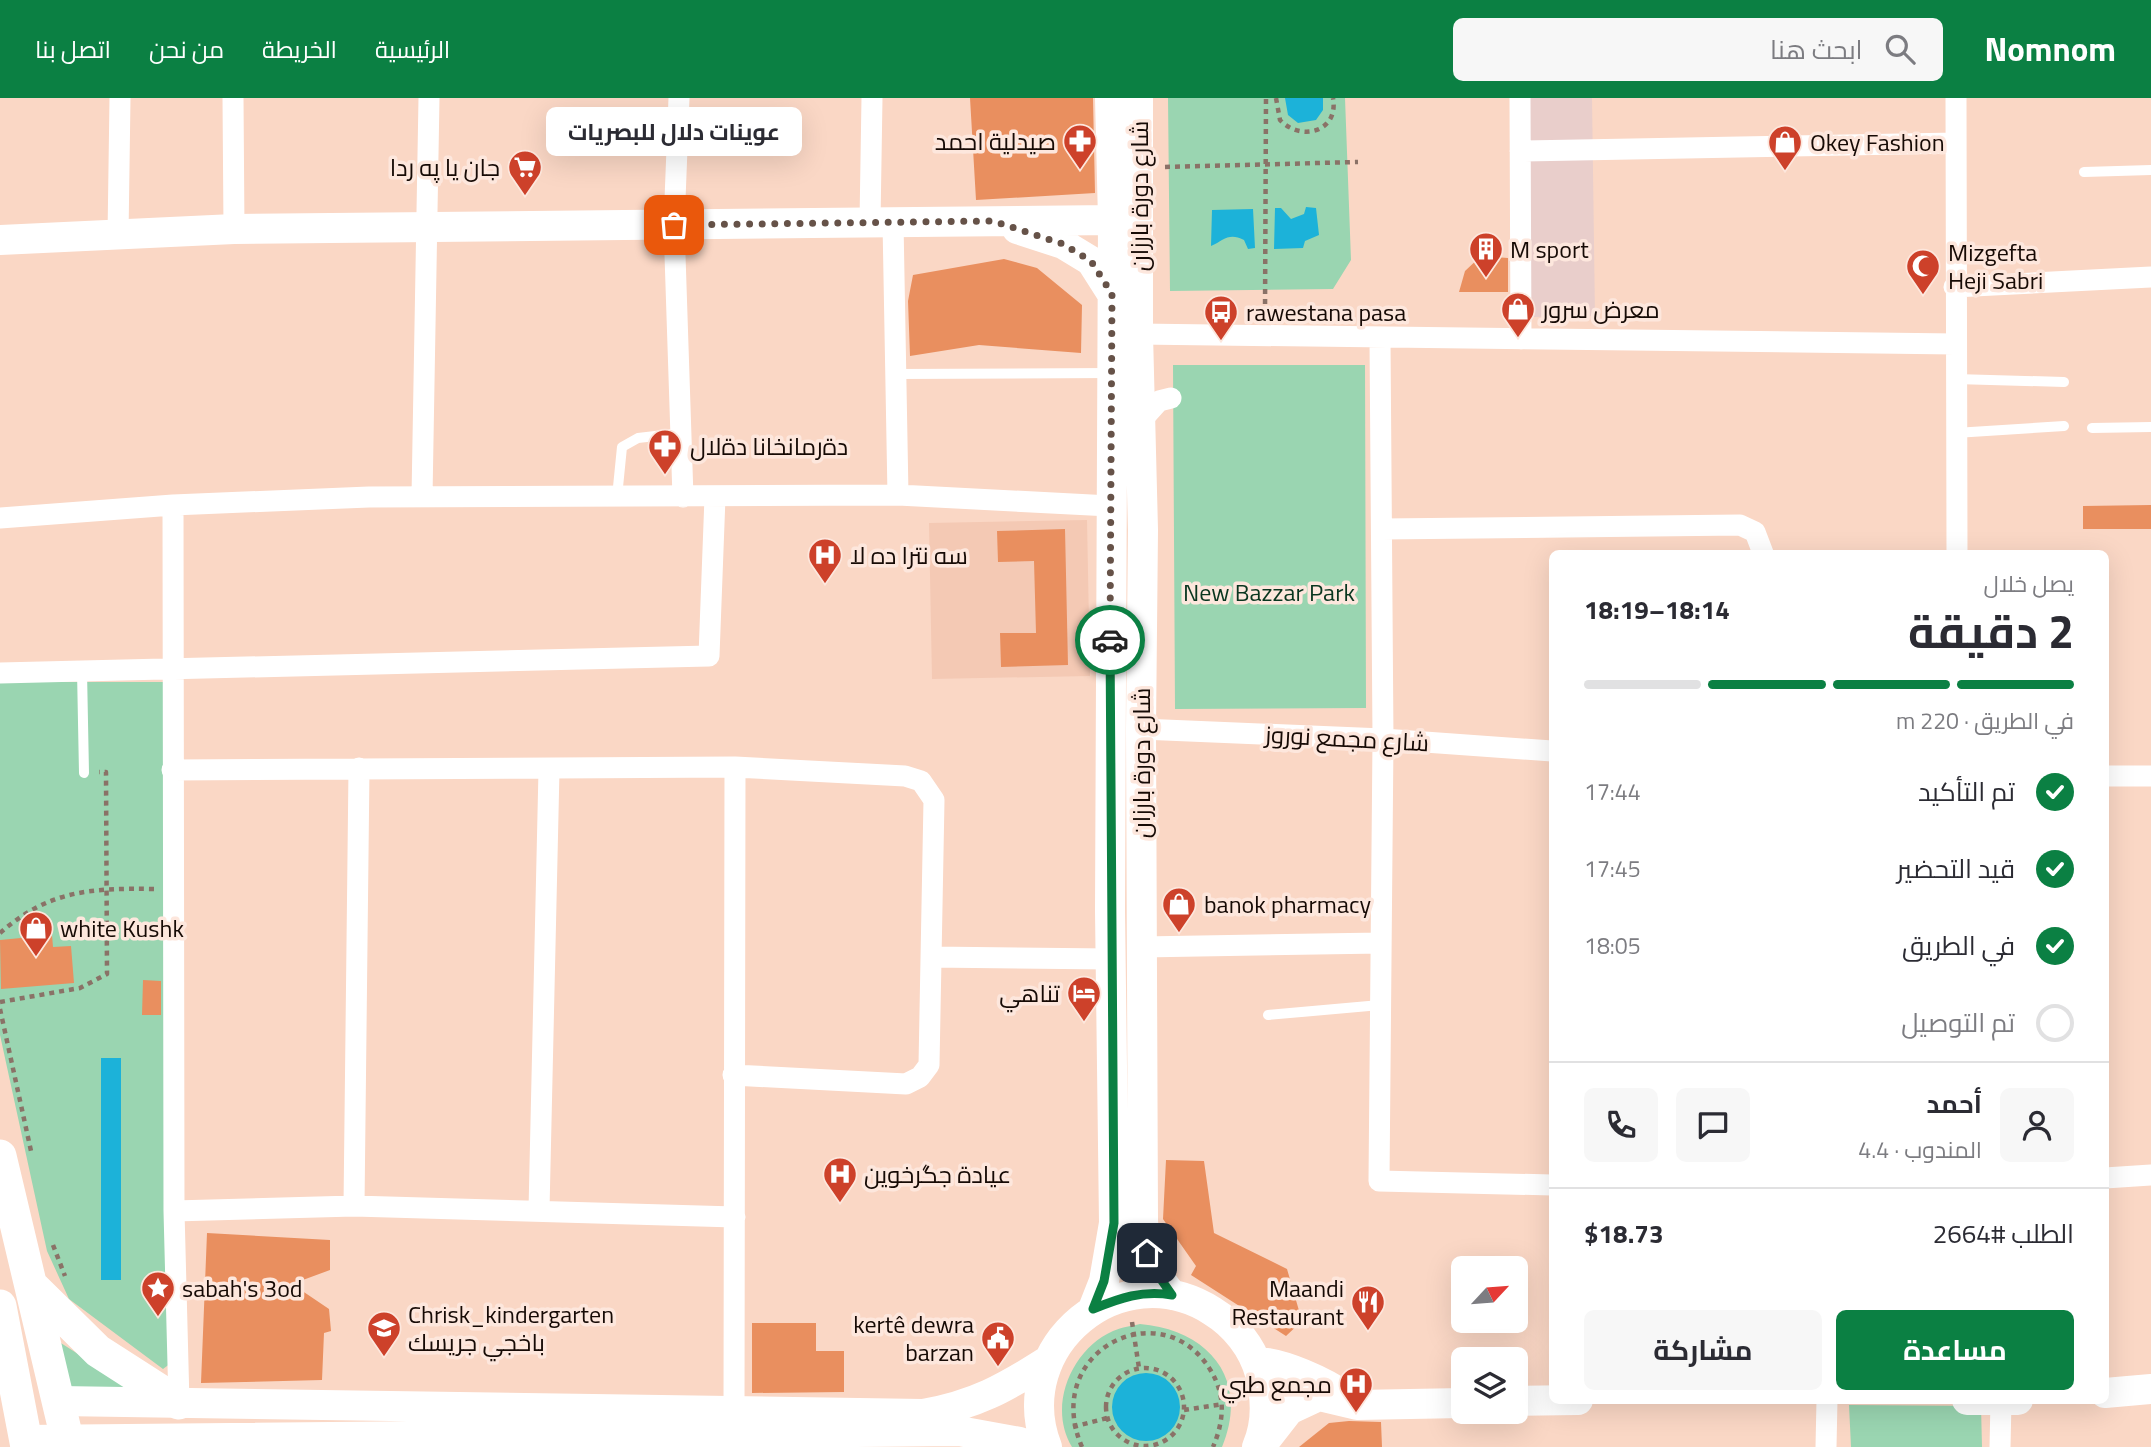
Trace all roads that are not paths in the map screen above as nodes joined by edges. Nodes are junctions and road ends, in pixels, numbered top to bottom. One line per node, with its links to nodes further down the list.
1 (120, 98): 20 (street)
2 (233, 98): 18 (street)
3 (429, 98): 19 (street)
4 (679, 98): 17 (street)
5 (872, 98): 16 (street)
6 (1110, 98): 14 (main road, شارع دورة بارزان)
7 (1138, 98): 25 (main road, شارع دورة بارزان)
8 (1520, 98): 11 (street)
9 (1956, 98): 10 (street)
10 (1956, 142): 11 (street); 23 (street)
11 (1520, 151): 27 (street)
12 (2151, 170): 13 (lane)
13 (2084, 172)
14 (1113, 220): 15 (main road); 24 (main road, شارع دورة بارزان)
15 (993, 221): 16 (main road); 24 (main road)
16 (881, 222): 17 (main road); 30 (street)
17 (674, 225): 19 (main road); 38 (street)
18 (234, 229): 19 (main road); 20 (main road)
19 (428, 229): 41 (street)
20 (118, 236): 21 (main road)
21 (0, 240)
22 (2151, 277): 23 (street)
23 (1954, 288): 28 (street)
24 (1112, 294): 29 (main road, شارع دورة بارزان)
25 (1138, 334): 26 (street); 34 (main road, شارع دورة بارزان)
26 (1380, 339): 27 (street); 48 (street)
27 (1521, 339): 28 (street)
28 (1955, 344): 31 (street)
29 (1111, 373): 30 (lane); 46 (main road, شارع دورة بارزان)
30 (896, 374): 40 (street)
31 (1955, 379): 32 (lane); 39 (street)
32 (2064, 382)
33 (1171, 398): 34 (street)
34 (1141, 421): 54 (main road, شارع دورة بارزان)
35 (2064, 426): 39 (lane)
36 (2151, 427): 37 (lane)
37 (2092, 428)
38 (681, 433): 42 (lane); 43 (street)
39 (1955, 433): 50 (street)
40 (898, 495): 44 (street); 46 (street)
41 (422, 497): 42 (street); 45 (street)
42 (617, 497): 43 (street)
43 (683, 497): 44 (street)
44 (715, 497): 51 (street)
45 (173, 505): 47 (street); 51 (street)
46 (1110, 506): 67 (main road, شارع دورة بارزان)
47 (0, 518)
48 (1382, 529): 49 (street); 55 (street)
49 (1762, 550)
50 (1957, 550)
51 (174, 669): 52 (street); 59 (street)
52 (82, 671): 53 (street); 61 (lane)
53 (0, 673)
54 (1141, 729): 55 (street, شارع مجمع نوروز); 65 (main road, شارع دورة بارزان)
55 (1382, 739): 56 (street, شارع مجمع نوروز); 64 (street)
56 (1549, 751)
57 (735, 767): 60 (street); 66 (street); 70 (street)
58 (359, 768): 59 (street); 60 (street); 75 (street)
59 (172, 770): 77 (street)
60 (549, 770): 76 (street)
61 (84, 772)
62 (2109, 776): 63 (street)
63 (2151, 776)
64 (1381, 943): 65 (street); 68 (street)
65 (1142, 947): 80 (main road, شارع دورة بارزان)
66 (932, 957): 67 (street); 70 (street)
67 (1110, 959): 81 (main road, شارع دورة بارزان)
68 (1380, 1005): 69 (lane); 74 (street)
69 (1268, 1015)
70 (733, 1075): 78 (street)
71 (16, 1154): 79 (main road)
72 (2151, 1175): 73 (street)
73 (2109, 1178)
74 (1549, 1185)
75 (354, 1206): 76 (street); 77 (street)
76 (539, 1210): 78 (street)
77 (174, 1211): 90 (street)
78 (735, 1217): 96 (street)
79 (29, 1284): 88 (main road); 90 (main road)
80 (1159, 1294): 81 (main road); 84 (main road)
81 (1093, 1309): 83 (main road)
82 (0, 1313): 94 (main road)
83 (1049, 1360): 96 (main road); 100 (main road)
84 (1256, 1362): 95 (main road); 101 (main road)
85 (2151, 1390): 86 (main road)
86 (2109, 1393)
87 (1549, 1400): 89 (main road)
88 (58, 1401): 90 (main road); 94 (main road); 98 (main road)
89 (1528, 1401)
90 (180, 1403): 96 (main road)
91 (1451, 1403): 95 (main road)
92 (1828, 1404): 102 (street)
93 (2009, 1404): 103 (street)
94 (9, 1405): 97 (main road)
95 (1357, 1405): 101 (main road)
96 (734, 1409)
97 (18, 1443): 98 (main road)
98 (68, 1443): 99 (main road)
99 (1027, 1447)
100 (1047, 1447)
101 (1259, 1447)
102 (1826, 1447)
103 (2000, 1447)

